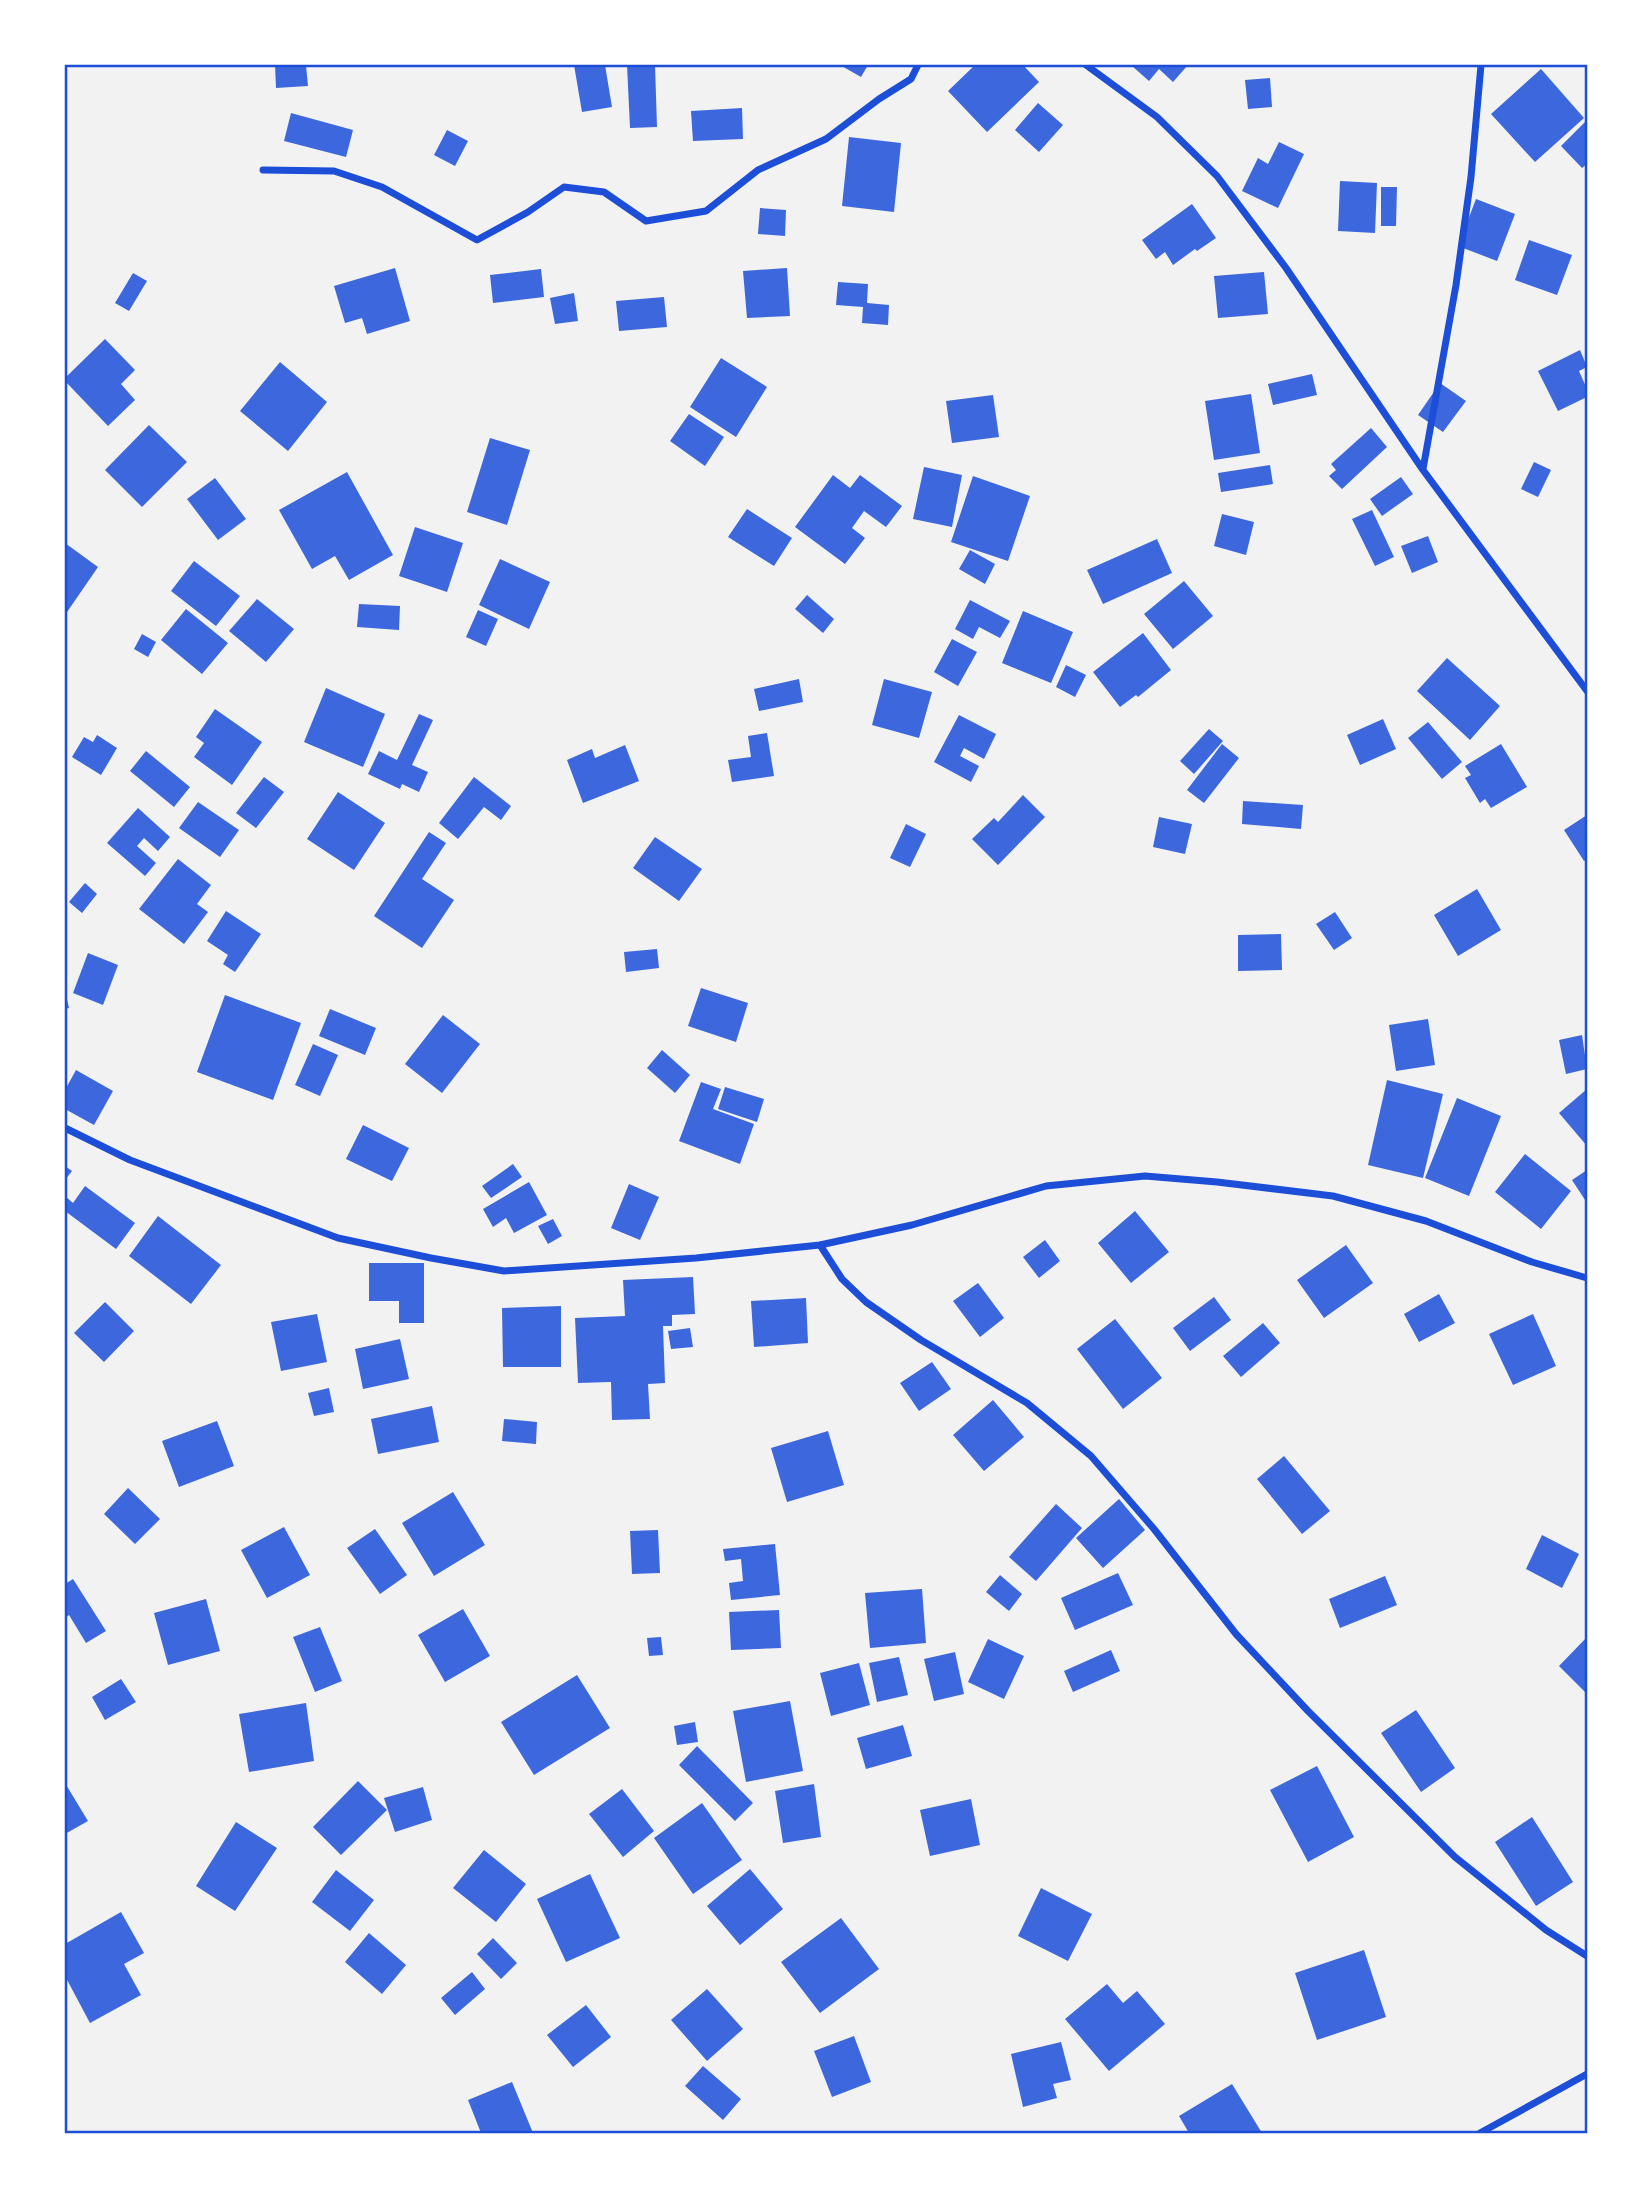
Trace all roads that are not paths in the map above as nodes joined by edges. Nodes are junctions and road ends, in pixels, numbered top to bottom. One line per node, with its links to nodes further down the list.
1 (918, 65): 4 (street)
2 (1086, 65): 5 (street)
3 (1481, 65): 5 (street)
4 (263, 170)
5 (1423, 470): 6 (street)
6 (1587, 691)
7 (65, 1128): 8 (street)
8 (820, 1245): 9 (street); 10 (street)
9 (1587, 1278)
10 (1587, 1956)
11 (1587, 2074): 12 (street)
12 (1480, 2133)

